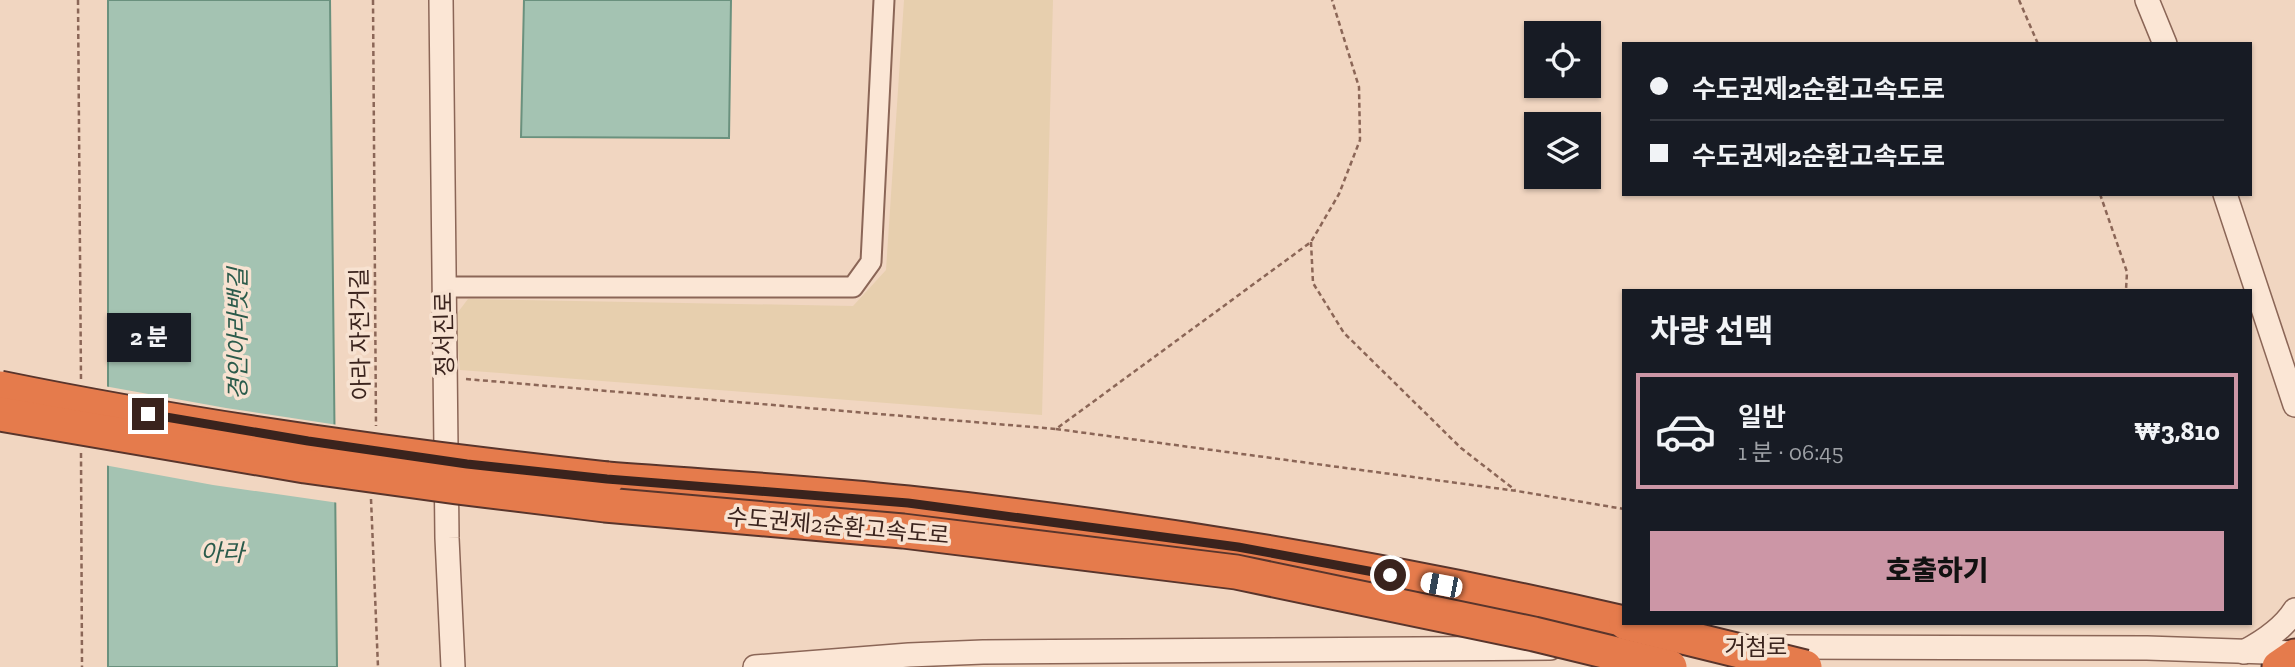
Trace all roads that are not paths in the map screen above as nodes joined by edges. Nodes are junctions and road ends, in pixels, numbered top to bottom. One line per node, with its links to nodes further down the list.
1 (441, 0): 6 (street, 정서진로)
2 (884, 0): 6 (street)
3 (2147, 0): 4 (street)
4 (2164, 42)
5 (2226, 196): 8 (street)
6 (444, 287): 16 (street, 정서진로)
7 (0, 388): 11 (highway, 수도권제2순환고속도로, bridge)
8 (2295, 405)
9 (0, 414): 13 (highway, 수도권제2순환고속도로, bridge)
10 (2295, 610): 14 (street)
11 (1622, 622)
12 (1633, 625): 20 (highway, 수도권제2순환고속도로, bridge)
13 (1534, 634): 18 (highway, bridge); 19 (highway, 수도권제2순환고속도로, bridge)
14 (2242, 653): 15 (street, 거첨로); 17 (street, 거첨로)
15 (2295, 654): 21 (highway)
16 (453, 667)
17 (755, 667)
18 (1599, 667)
19 (1670, 667)
20 (1805, 667)
21 (2279, 667)

